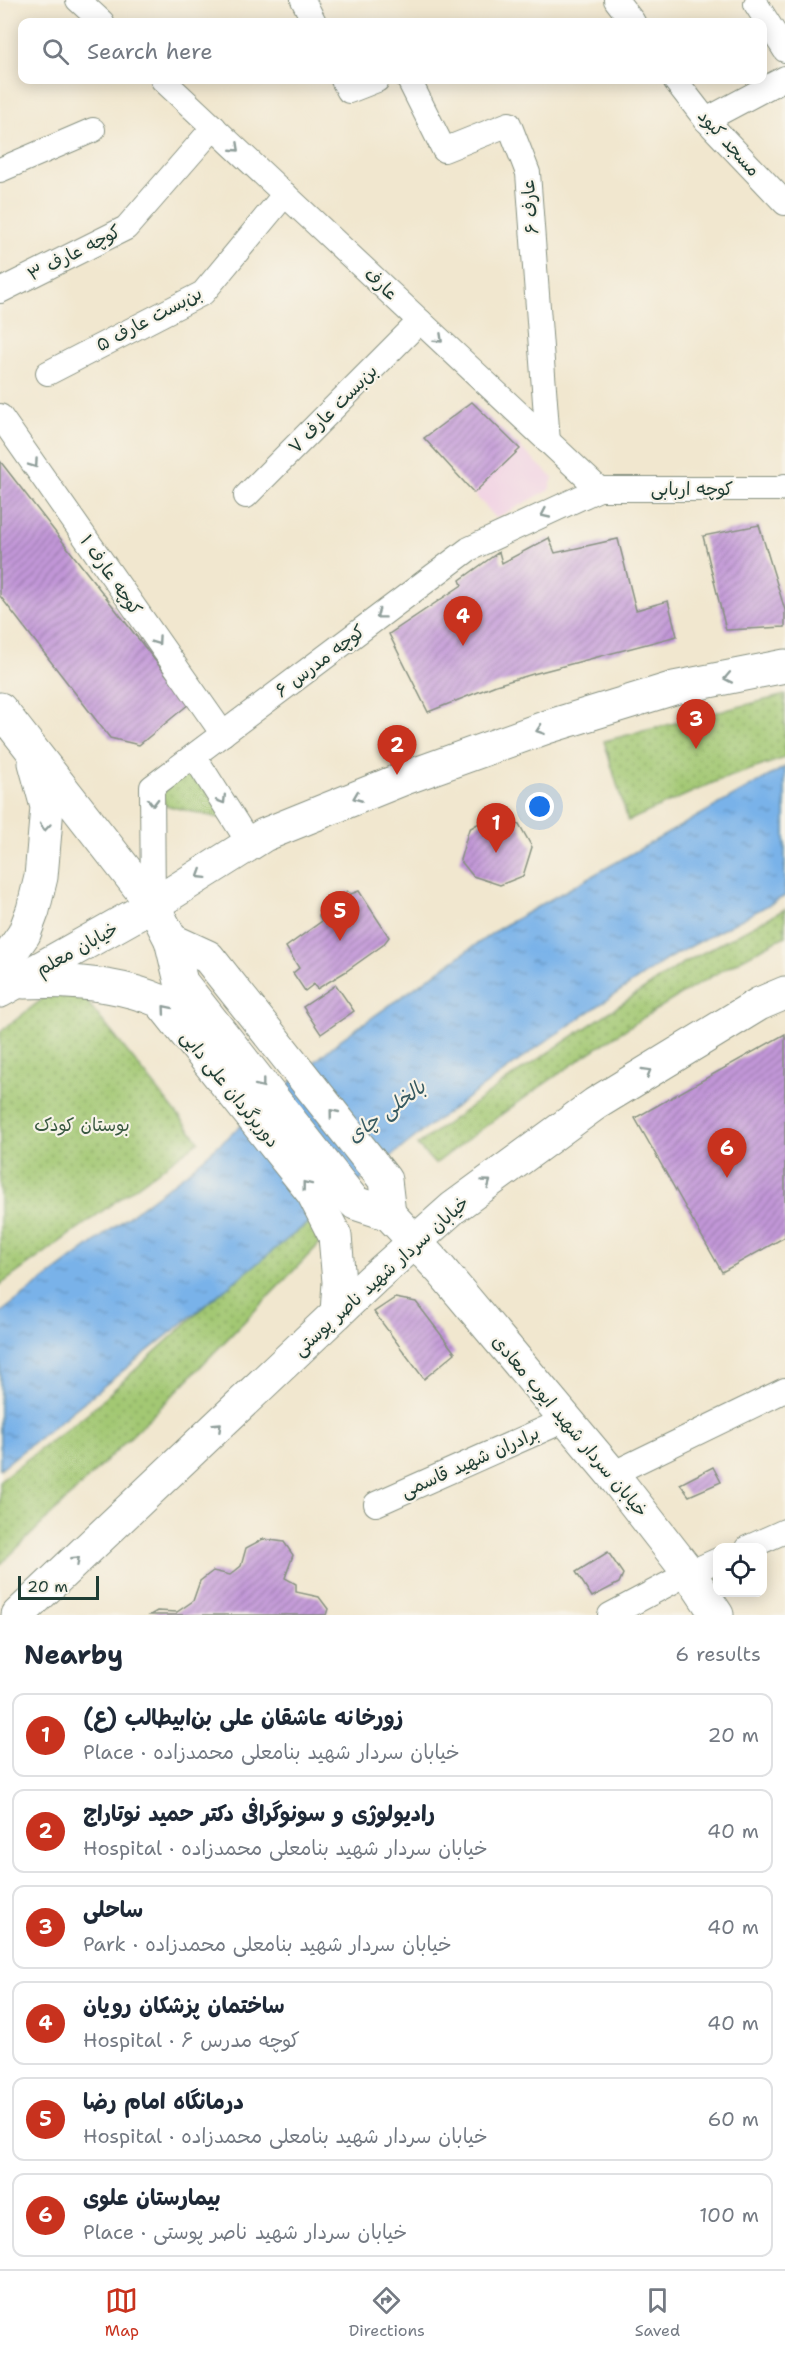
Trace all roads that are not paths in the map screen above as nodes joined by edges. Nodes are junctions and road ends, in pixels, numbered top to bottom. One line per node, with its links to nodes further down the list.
1 (78, 0): 5 (street)
2 (303, 0): 6 (street)
3 (616, 0): 7 (street)
4 (756, 4): 8 (street)
5 (98, 18)
6 (312, 18)
7 (630, 18)
8 (765, 18)
9 (767, 21): 10 (street)
10 (785, 50)
11 (785, 78): 15 (street)
12 (167, 84): 16 (street, عارف)
13 (411, 84): 25 (street, عارف ۶)
14 (678, 84): 15 (street, مسجد کبود)
15 (706, 120): 20 (street, مسجد کبود)
16 (214, 127): 19 (street, عارف, one-way to 19); 21 (street, کوچه عارف ۳)
17 (93, 130): 18 (street)
18 (0, 170)
19 (285, 194): 22 (street, عارف); 23 (street, بن‌بست عارف ۵)
20 (785, 203)
21 (0, 291)
22 (420, 321): 25 (street, عارف, one-way to 25); 28 (street, بن‌بست عارف ۷)
23 (48, 373)
24 (0, 416): 31 (street, کوچه عارف ۱, one-way to 31)
25 (548, 442): 27 (street, عارف)
26 (785, 486): 27 (street, کوچه اربابی)
27 (599, 489): 31 (street, کوچه مدرس ۶, one-way to 31)
28 (246, 496)
29 (785, 666): 34 (main road, خیابان معلم, one-way to 34)
30 (0, 709): 32 (main road)
31 (223, 734): 33 (street, کوچه مدرس ۶)
32 (32, 749): 35 (main road); 37 (main road, one-way to 37)
33 (194, 756): 34 (street, one-way to 34); 35 (street, کوچه مدرس ۶, one-way to 35)
34 (249, 843): 35 (main road, خیابان معلم, one-way to 35)
35 (153, 905): 36 (main road); 37 (main road, خیابان معلم)
36 (171, 940): 39 (main road); 40 (main road, one-way to 36)
37 (5, 981): 39 (main road, دوربرگردان علی دایی, one-way to 37)
38 (785, 993): 41 (main road, خیابان سردار شهید ناصر پوستی, one-way to 38)
39 (214, 1046): 40 (main road, one-way to 40); 42 (main road, دوربرگردان علی دایی, one-way to 39)
40 (389, 1214): 41 (main road, خیابان سردار شهید ایوب معادی)
41 (415, 1241): 42 (main road, خیابان سردار شهید ناصر پوستی); 44 (main road, خیابان سردار شهید ایوب معادی)
42 (337, 1313): 50 (main road, خیابان سردار شهید ناصر پوستی, one-way to 42)
43 (785, 1390): 45 (street)
44 (565, 1420): 45 (main road, خیابان سردار شهید ایوب معادی); 46 (street, برادران شهید قاسمی)
45 (612, 1474): 49 (main road, خیابان سردار شهید ایوب معادی)
46 (376, 1504)
47 (785, 1531): 48 (street)
48 (758, 1543)
49 (703, 1566): 51 (street); 52 (main road, خیابان سردار شهید ایوب معادی)
50 (18, 1615)
51 (610, 1615)
52 (717, 1615)

